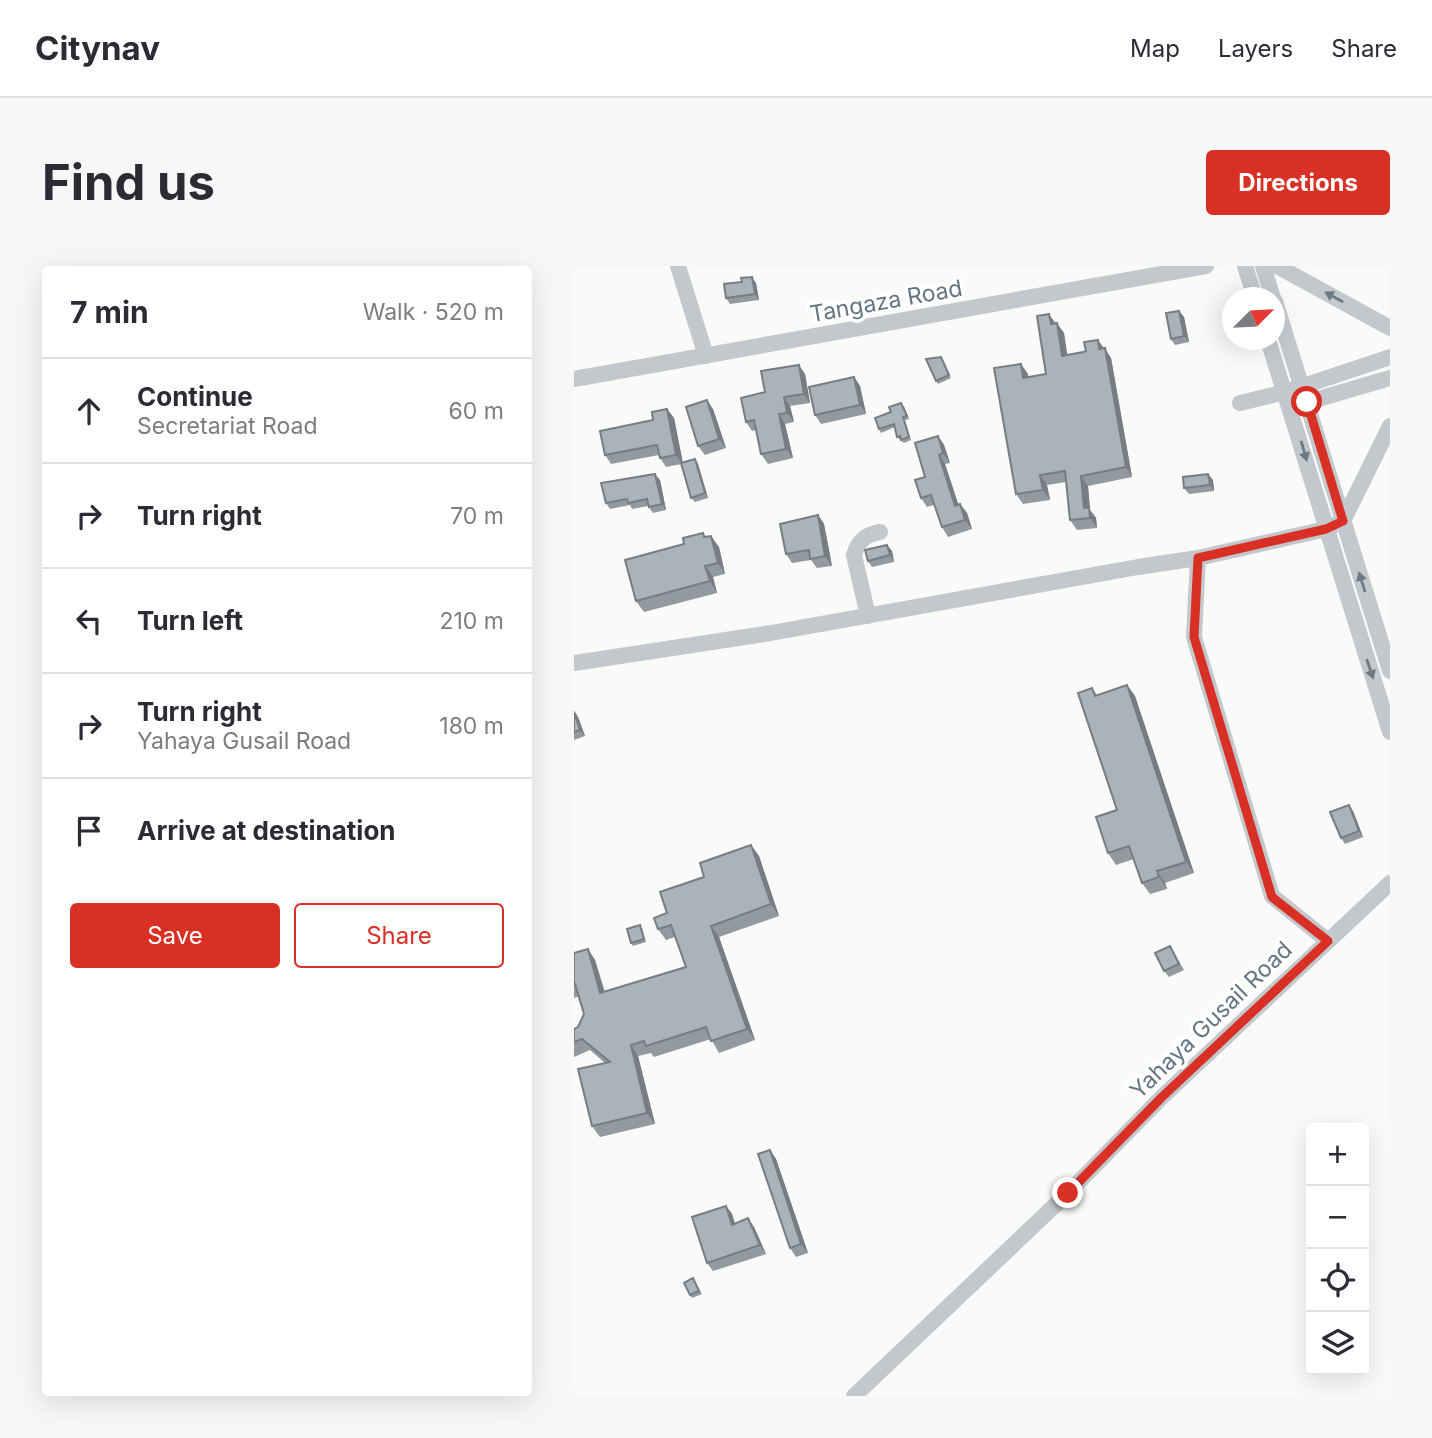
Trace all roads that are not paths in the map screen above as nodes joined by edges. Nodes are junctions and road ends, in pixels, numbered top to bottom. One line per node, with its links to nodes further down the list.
1 (678, 266): 11 (street)
2 (1206, 266): 11 (street, Tangaza Road)
3 (1245, 266): 6 (street)
4 (1263, 266): 7 (street)
5 (1277, 266): 8 (street, one-way to 5)
6 (1252, 287)
7 (1270, 287)
8 (1390, 328)
9 (1285, 334): 15 (street)
10 (1272, 350): 16 (street)
11 (706, 356): 14 (street, Tangaza Road)
12 (1390, 357): 15 (street)
13 (1390, 377): 15 (street)
14 (574, 379)
15 (1304, 394): 16 (street); 19 (street)
16 (1288, 400): 17 (street); 20 (street, one-way to 20)
17 (1240, 403)
18 (1390, 426): 19 (street)
19 (1343, 521): 20 (street); 25 (street, one-way to 19)
20 (1326, 529): 22 (street); 26 (street, one-way to 26)
21 (880, 532): 23 (street)
22 (1198, 558): 23 (street); 28 (street)
23 (868, 616): 24 (street)
24 (574, 663)
25 (1390, 671)
26 (1390, 732)
27 (1390, 883): 28 (street, Yahaya Gusail Road)
28 (1328, 941): 29 (street, Yahaya Gusail Road)
29 (854, 1396)

